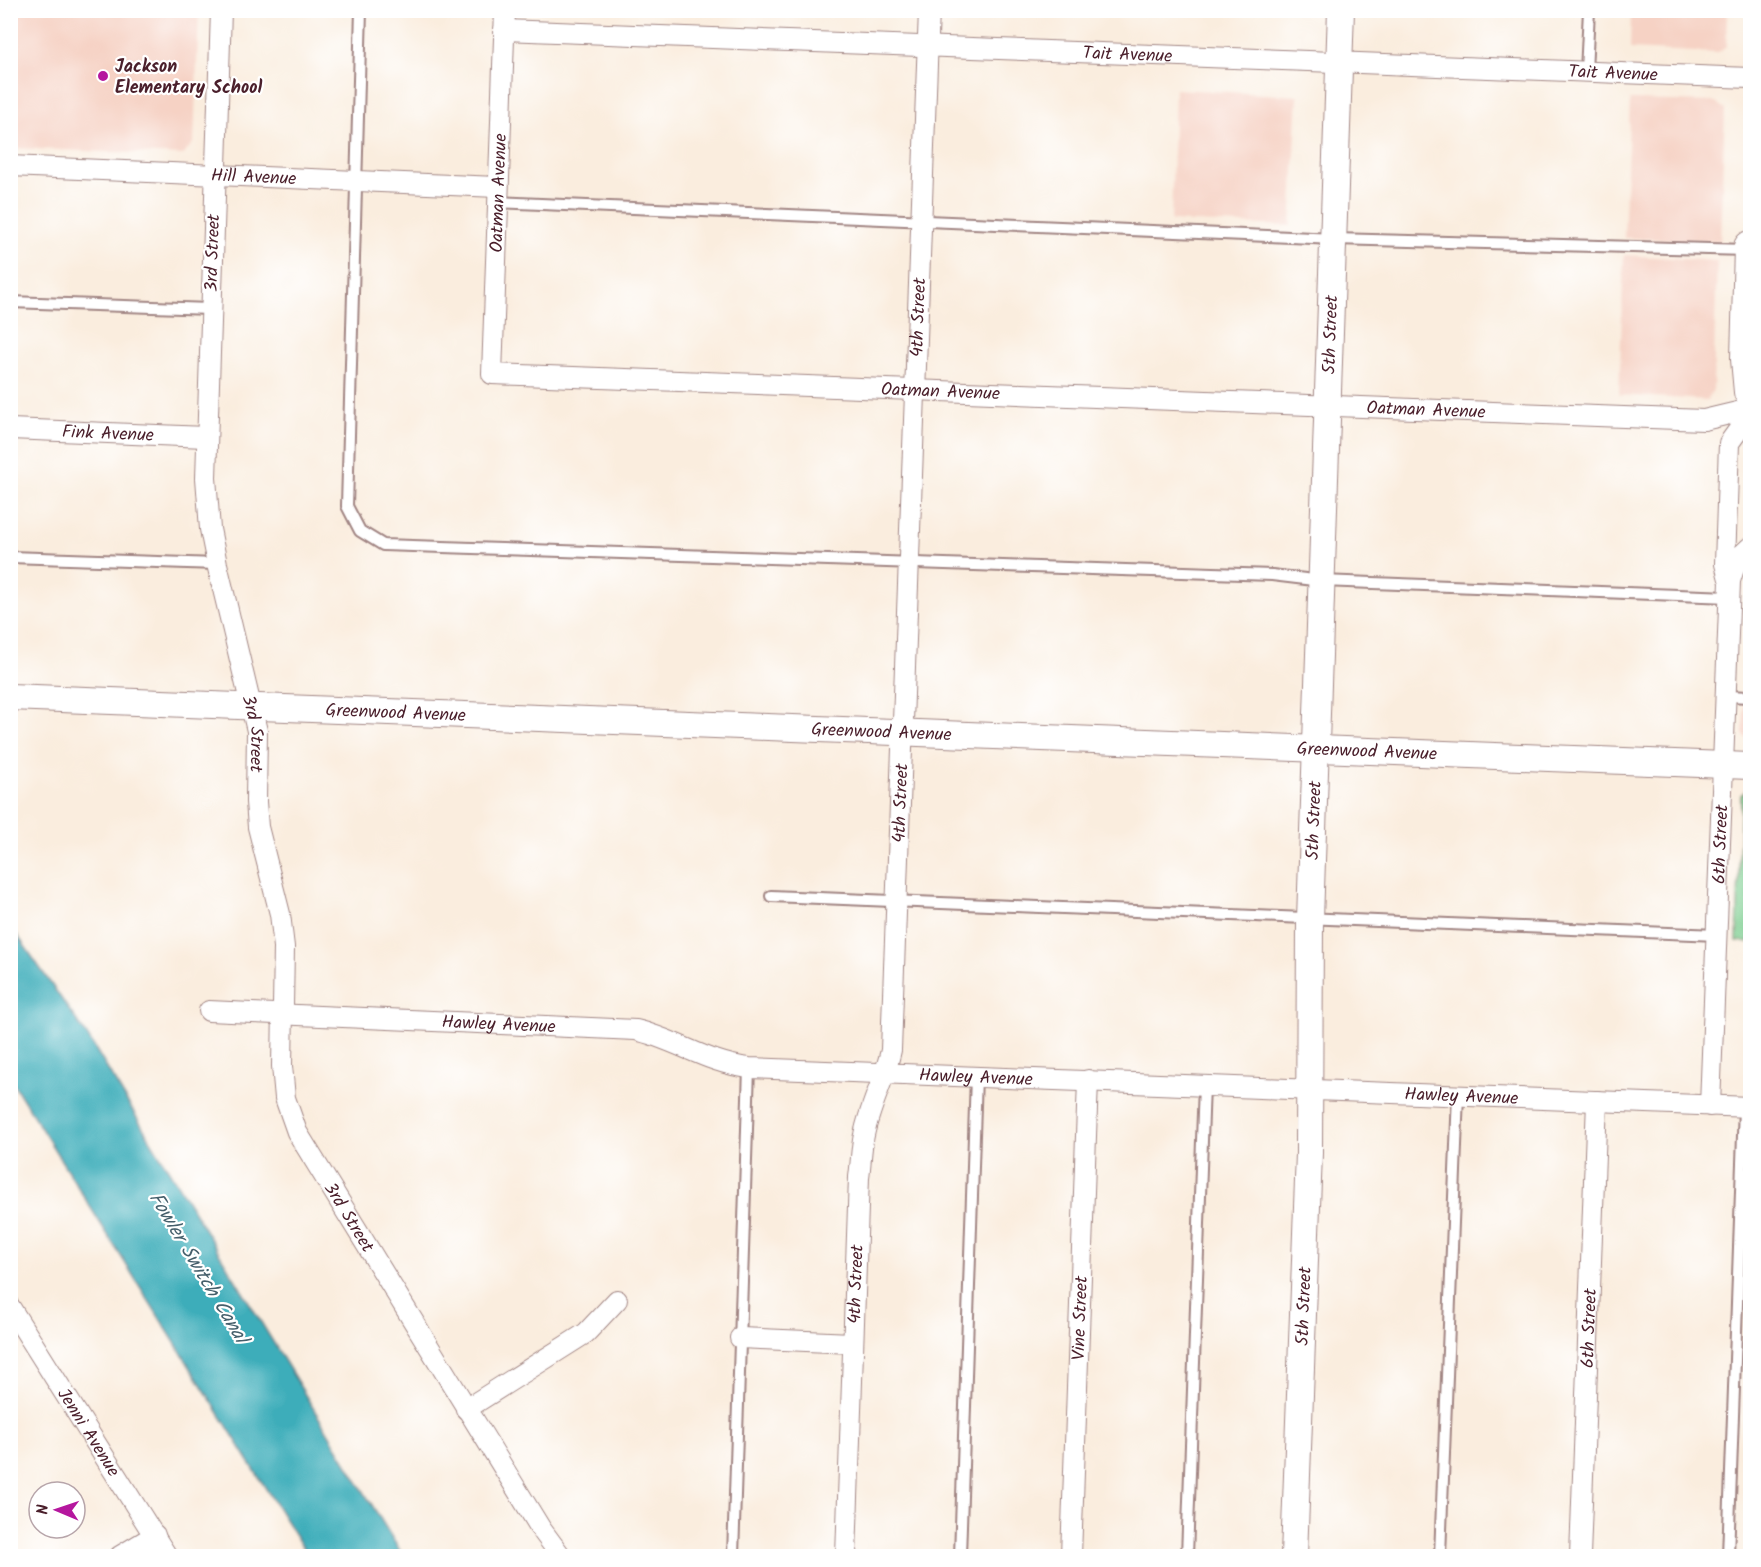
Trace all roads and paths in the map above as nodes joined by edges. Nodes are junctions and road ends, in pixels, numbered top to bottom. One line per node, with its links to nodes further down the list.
1 (221, 10): 12 (street, 3rd Street)
2 (361, 10): 13 (lane)
3 (929, 10): 7 (street, 4th Street)
4 (1341, 10): 8 (street, 5th Street)
5 (1589, 10): 9 (lane)
6 (505, 20): 7 (street, Tait Avenue); 14 (street, Oatman Avenue)
7 (927, 47): 8 (street, Tait Avenue); 15 (street, 4th Street)
8 (1339, 62): 9 (street, Tait Avenue); 16 (street, 5th Street)
9 (1586, 72): 10 (street, Tait Avenue)
10 (1750, 78)
11 (10, 166): 12 (street, Hill Avenue)
12 (215, 176): 13 (street, Hill Avenue); 19 (street, 3rd Street)
13 (355, 181): 14 (street, Hill Avenue); 29 (lane)
14 (497, 194): 15 (lane); 20 (street, Oatman Avenue)
15 (921, 221): 16 (lane); 20 (street, 4th Street)
16 (1334, 239): 17 (lane); 22 (street, 5th Street)
17 (1750, 249): 21 (main road)
18 (10, 302): 19 (lane)
19 (210, 309): 25 (street, 3rd Street)
20 (915, 392): 22 (street, Oatman Avenue); 29 (street, 4th Street)
21 (1750, 392)
22 (1327, 408): 23 (street, Oatman Avenue); 30 (street, 5th Street)
23 (1750, 412): 31 (street, 6th Street)
24 (10, 429): 25 (street, Fink Avenue)
25 (206, 437): 28 (street, 3rd Street)
26 (1750, 547): 31 (street, 6th Street)
27 (10, 557): 28 (lane)
28 (217, 564): 35 (street, 3rd Street)
29 (910, 564): 30 (lane); 36 (street, 4th Street)
30 (1322, 581): 31 (lane); 37 (street, 5th Street)
31 (1730, 589): 32 (street, 6th Street)
32 (1726, 696): 34 (lane); 38 (street, 6th Street)
33 (10, 697): 35 (street, Greenwood Avenue)
34 (1750, 697)
35 (251, 706): 36 (street, Greenwood Avenue); 45 (street, 3rd Street)
36 (904, 733): 37 (street, Greenwood Avenue); 41 (street, 4th Street)
37 (1316, 747): 38 (street, Greenwood Avenue); 42 (street, 5th Street)
38 (1723, 765): 39 (street, Greenwood Avenue); 43 (street, 6th Street)
39 (1750, 766)
40 (771, 896): 41 (lane)
41 (897, 901): 42 (lane); 47 (street, 4th Street)
42 (1310, 919): 43 (lane); 51 (street, 5th Street)
43 (1717, 935): 54 (street, 6th Street)
44 (209, 1011): 45 (street, Hawley Avenue)
45 (285, 1016): 46 (street, Hawley Avenue); 60 (street, 3rd Street)
46 (749, 1068): 47 (street, Hawley Avenue); 58 (lane)
47 (886, 1072): 48 (street, Hawley Avenue); 59 (street, 4th Street)
48 (976, 1076): 49 (street, Hawley Avenue); 67 (lane)
49 (1088, 1080): 50 (street, Hawley Avenue); 68 (street, Vine Street)
50 (1204, 1085): 51 (street, Hawley Avenue); 69 (lane)
51 (1309, 1088): 52 (street, Hawley Avenue); 70 (street, 5th Street)
52 (1458, 1094): 53 (street, Hawley Avenue); 71 (lane)
53 (1597, 1101): 54 (street, Hawley Avenue); 72 (street, 6th Street)
54 (1710, 1106): 55 (street, Hawley Avenue)
55 (1748, 1107): 73 (lane)
56 (617, 1300): 60 (street)
57 (10, 1307): 61 (street, Jenni Avenue)
58 (740, 1338): 59 (street); 65 (lane)
59 (852, 1343): 66 (street, 4th Street)
60 (466, 1408): 64 (street, 3rd Street)
61 (155, 1535): 62 (street); 63 (street, Jenni Avenue)
62 (120, 1557)
63 (167, 1557)
64 (561, 1557)
65 (733, 1557)
66 (846, 1557)
67 (960, 1557)
68 (1071, 1557)
69 (1187, 1557)
70 (1294, 1557)
71 (1440, 1557)
72 (1580, 1557)
73 (1728, 1557)

